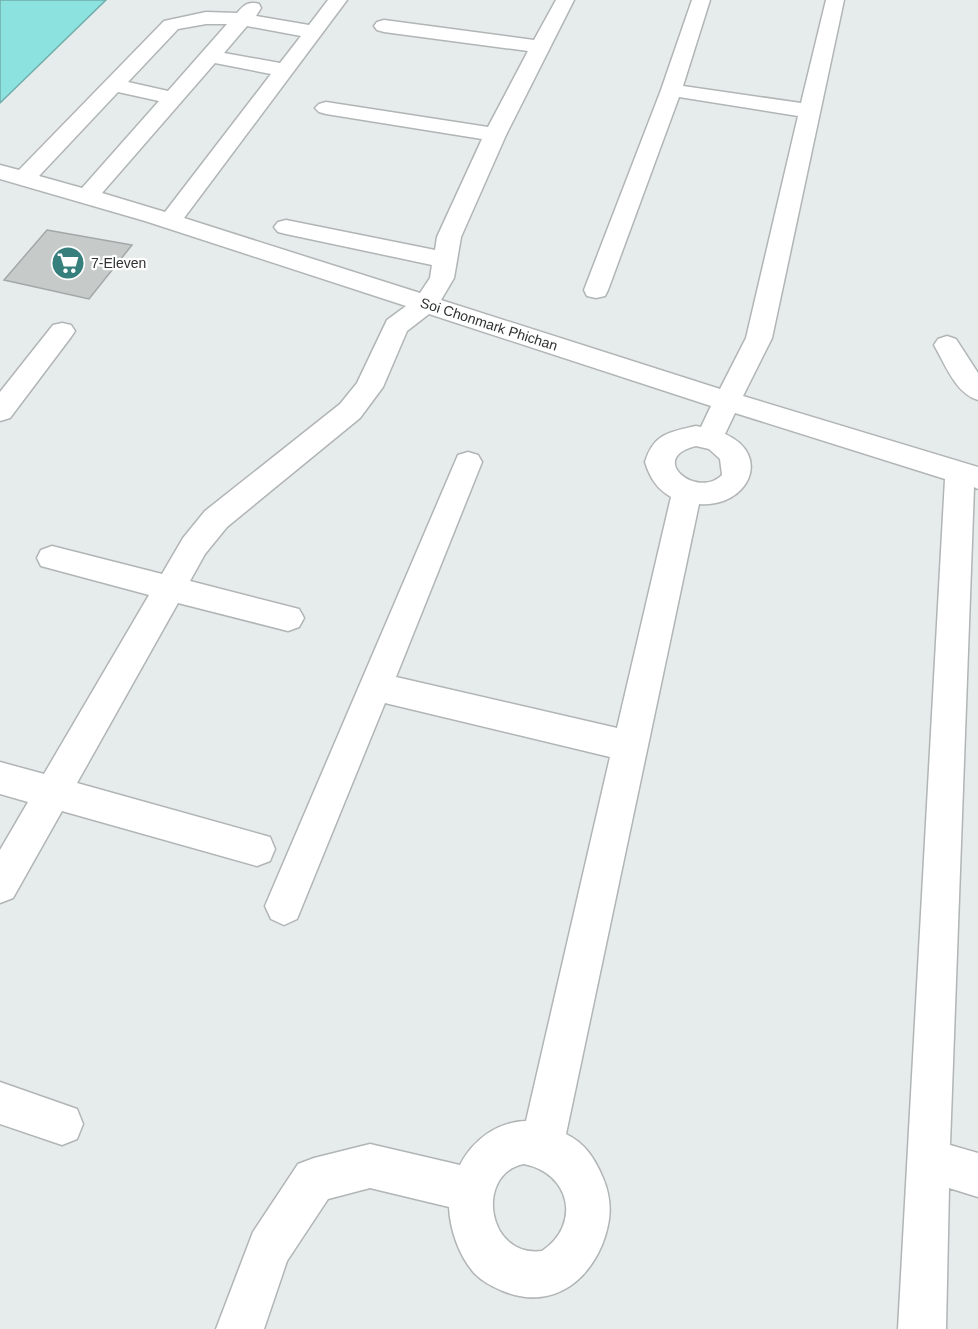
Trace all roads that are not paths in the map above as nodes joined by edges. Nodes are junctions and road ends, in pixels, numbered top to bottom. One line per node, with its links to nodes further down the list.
1 (260, 0): 6 (street)
2 (338, 0): 8 (street)
3 (565, 0): 9 (street)
4 (700, 0): 13 (street)
5 (835, 0): 16 (street)
6 (242, 20): 8 (street); 10 (street); 12 (street)
7 (384, 26): 9 (street)
8 (313, 32): 11 (street)
9 (539, 47): 17 (street)
10 (210, 56): 11 (street); 14 (street)
11 (284, 70): 20 (street)
12 (115, 85): 14 (street); 18 (street)
13 (671, 90): 16 (street); 24 (street)
14 (174, 98): 19 (street)
15 (326, 108): 17 (street)
16 (810, 111): 31 (street)
17 (495, 135): 22 (street)
18 (8, 178): 19 (street, Soi Chonmark Phichan)
19 (87, 196): 20 (street, Soi Chonmark Phichan)
20 (169, 222): 25 (street, Soi Chonmark Phichan)
21 (286, 227): 23 (street)
22 (448, 249): 23 (street); 26 (street)
23 (421, 256): 25 (street)
24 (596, 290)
25 (390, 292): 26 (street, Soi Chonmark Phichan); 27 (street)
26 (427, 303): 27 (street); 31 (street, Soi Chonmark Phichan)
27 (396, 326): 38 (street)
28 (62, 331): 32 (street)
29 (947, 345): 30 (street)
30 (978, 391)
31 (728, 400): 33 (street); 35 (street, Soi Chonmark Phichan)
32 (0, 411)
33 (709, 438): 36 (street); 36 (street)
34 (468, 462): 40 (street)
35 (969, 476): 50 (street)
36 (687, 492): 41 (street)
37 (52, 558): 38 (street)
38 (172, 588): 39 (street); 43 (street)
39 (288, 618)
40 (375, 686): 41 (street); 46 (street)
41 (631, 747): 49 (street)
42 (0, 778): 43 (street)
43 (53, 794): 44 (street); 45 (street)
44 (257, 849)
45 (0, 885)
46 (284, 906)
47 (0, 1103): 48 (street)
48 (62, 1124)
49 (542, 1144): 52 (street); 52 (street)
50 (928, 1160): 51 (street); 54 (street)
51 (978, 1175)
52 (472, 1190): 53 (street)
53 (240, 1329)
54 (922, 1329)

